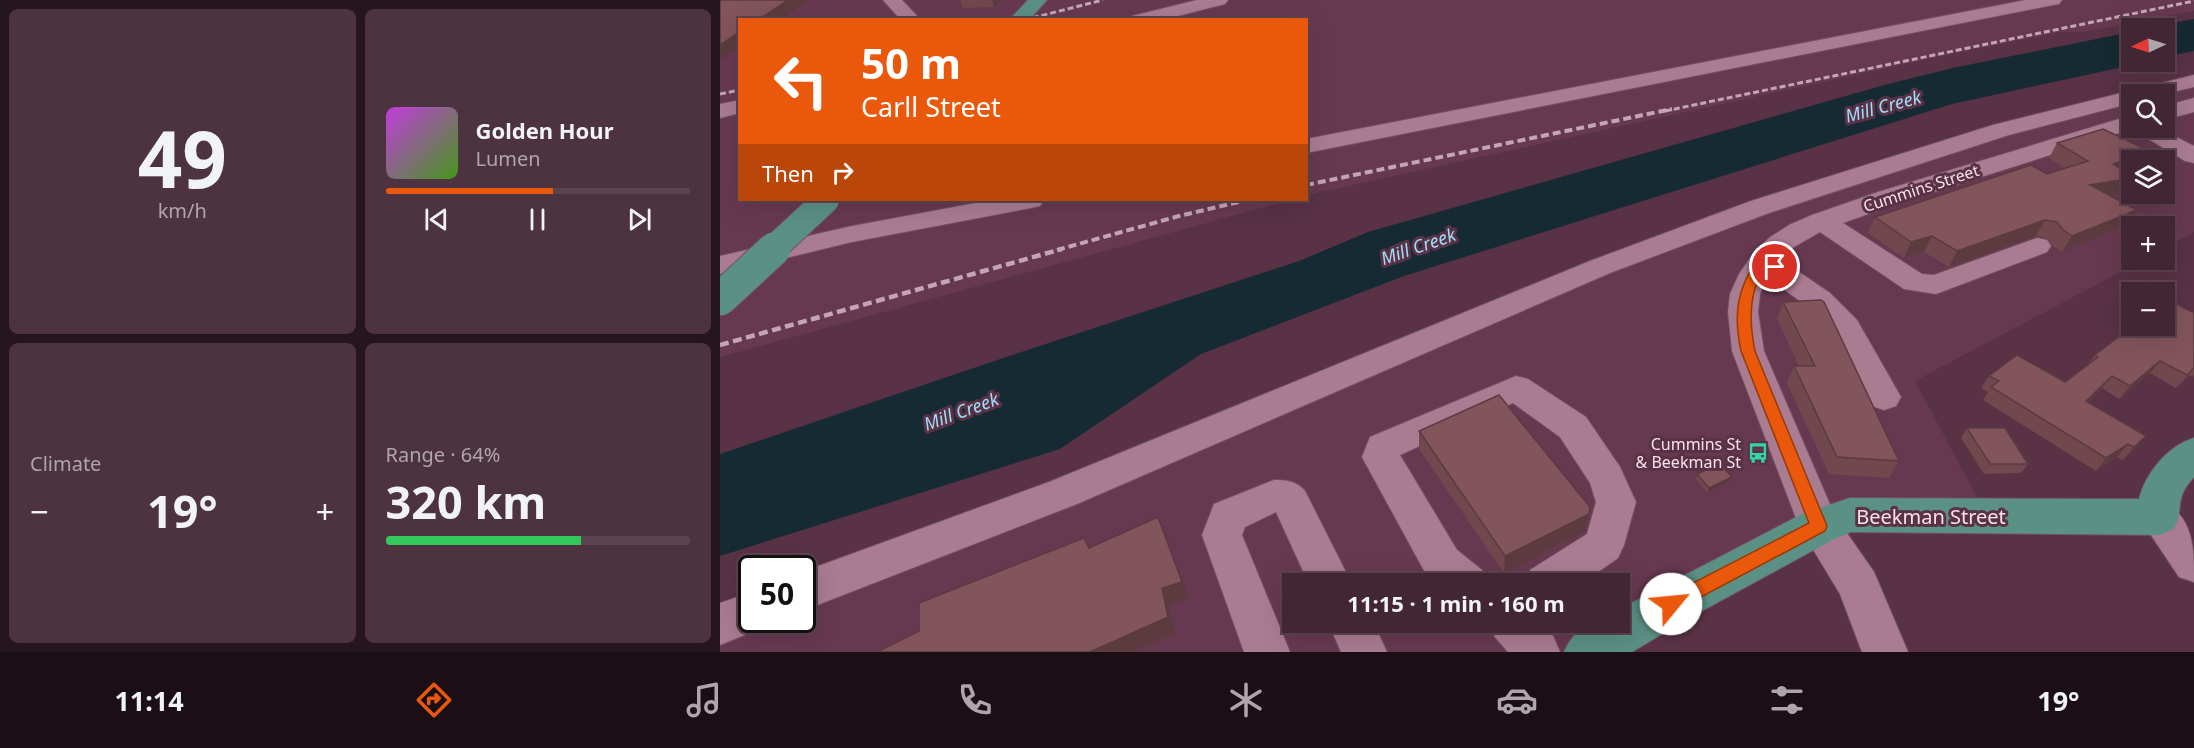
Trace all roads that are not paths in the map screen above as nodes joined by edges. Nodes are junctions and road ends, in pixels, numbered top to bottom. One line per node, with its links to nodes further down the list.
1 (892, 0): 5 (street)
2 (1038, 0): 6 (main road)
3 (1219, 0): 7 (street)
4 (2053, 0): 17 (street)
5 (910, 18)
6 (1020, 18)
7 (1146, 18)
8 (2194, 81): 9 (street)
9 (2175, 86)
10 (2121, 99): 34 (street)
11 (2194, 105): 13 (street)
12 (738, 106): 14 (street)
13 (2175, 110)
14 (720, 111)
15 (2121, 125): 21 (street, Cummins Street)
16 (2161, 138): 18 (street)
17 (1308, 146)
18 (2194, 156)
19 (825, 201): 25 (main road, bridge)
20 (1026, 201): 24 (street)
21 (1822, 221): 22 (street); 23 (street, Cummins Street)
22 (2037, 246)
23 (1763, 260): 26 (street); 29 (street, Cummins Street)
24 (720, 265)
25 (720, 299)
26 (1884, 397)
27 (2194, 453): 28 (main road)
28 (2159, 517): 29 (main road, Beekman Street); 30 (street)
29 (1819, 526): 42 (main road, Beekman Street); 43 (street, Cummins Street)
30 (2194, 564)
31 (1326, 573): 39 (street)
32 (1454, 573): 33 (street)
33 (1562, 573)
34 (816, 587)
35 (738, 617): 36 (street)
36 (720, 624)
37 (1355, 633): 40 (street)
38 (1521, 633): 41 (street)
39 (1267, 652)
40 (1364, 652)
41 (1537, 652)
42 (1588, 652)
43 (1884, 652)

